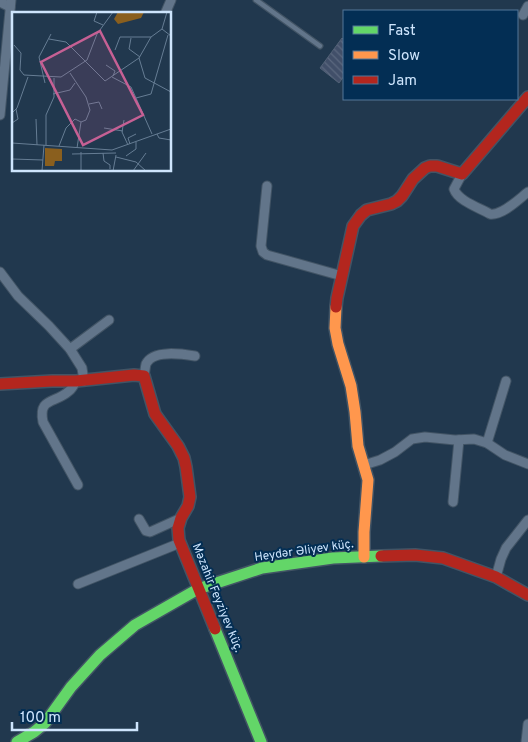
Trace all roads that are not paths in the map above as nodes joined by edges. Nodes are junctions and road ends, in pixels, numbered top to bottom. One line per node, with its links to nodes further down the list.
1 (171, 0): 6 (street)
2 (256, 0): 8 (lane)
3 (0, 2): 4 (street)
4 (10, 4): 9 (street)
5 (528, 6): 7 (street)
6 (166, 12)
7 (522, 15)
8 (320, 46)
9 (3, 80): 10 (street); 12 (street)
10 (12, 80)
11 (528, 97): 13 (street)
12 (0, 115)
13 (462, 174): 15 (street); 17 (street)
14 (267, 186): 17 (street)
15 (528, 192)
16 (0, 272): 19 (street)
17 (342, 276): 28 (street)
18 (109, 320): 19 (street)
19 (70, 349): 22 (street)
20 (195, 356): 21 (street)
21 (144, 376): 22 (street); 31 (street, Məzahir Feyziyev küç.)
22 (80, 381): 24 (street); 29 (street)
23 (506, 381): 26 (street)
24 (0, 384)
25 (459, 440): 26 (street); 28 (street); 30 (street)
26 (487, 443): 27 (street)
27 (528, 464)
28 (364, 465): 35 (street)
29 (78, 485)
30 (453, 502)
31 (180, 518): 32 (street); 34 (street, Məzahir Feyziyev küç.)
32 (139, 519)
33 (528, 520): 36 (street)
34 (180, 543): 37 (street); 38 (street, Məzahir Feyziyev küç.)
35 (364, 557): 36 (street, Heydər Əliyev küç.); 38 (street, Heydər Əliyev küç.)
36 (496, 577): 39 (street, Heydər Əliyev küç.)
37 (78, 584)
38 (198, 589): 41 (street, Heydər Əliyev küç.); 42 (street, Məzahir Feyziyev küç.)
39 (528, 595)
40 (528, 724): 43 (street)
41 (16, 742)
42 (261, 742)
43 (526, 742)

